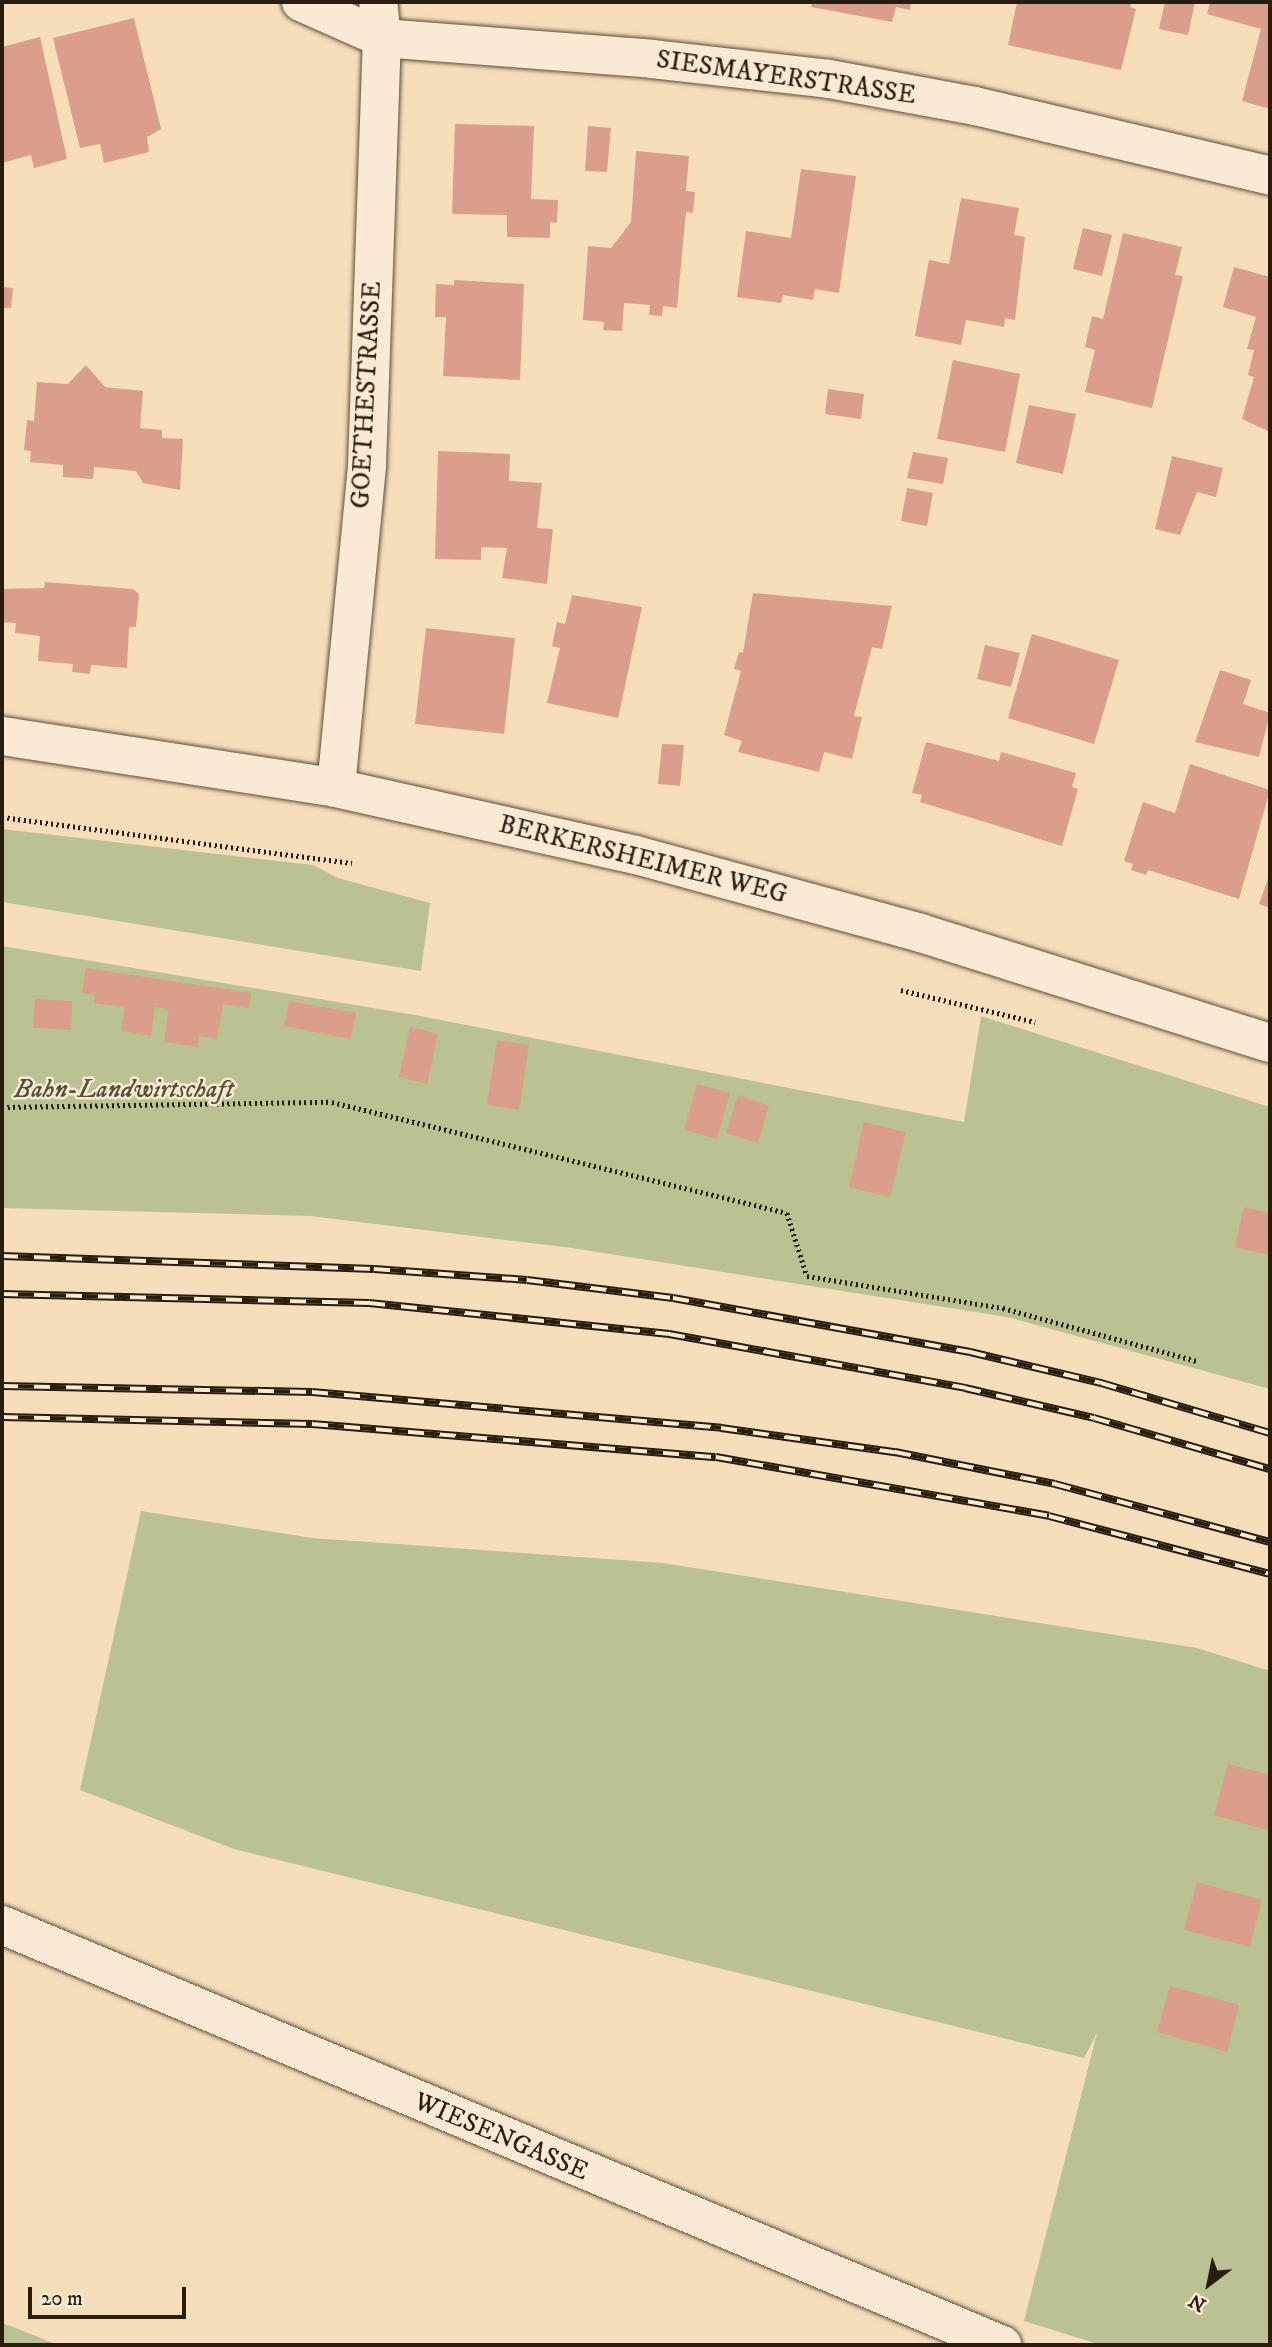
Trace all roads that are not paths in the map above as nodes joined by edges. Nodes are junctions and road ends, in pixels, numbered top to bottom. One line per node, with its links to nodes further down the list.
1 (301, 2): 2 (street, SIESMAYERSTRASSE)
2 (380, 20): 3 (street, SIESMAYERSTRASSE); 5 (street, GOETHESTRASSE)
3 (1270, 176)
4 (2, 736): 5 (street, BERKERSHEIMER WEG)
5 (336, 788): 6 (street, BERKERSHEIMER WEG)
6 (1270, 1044)
7 (2, 1925): 8 (street, WIESENGASSE)
8 (1002, 2345)

